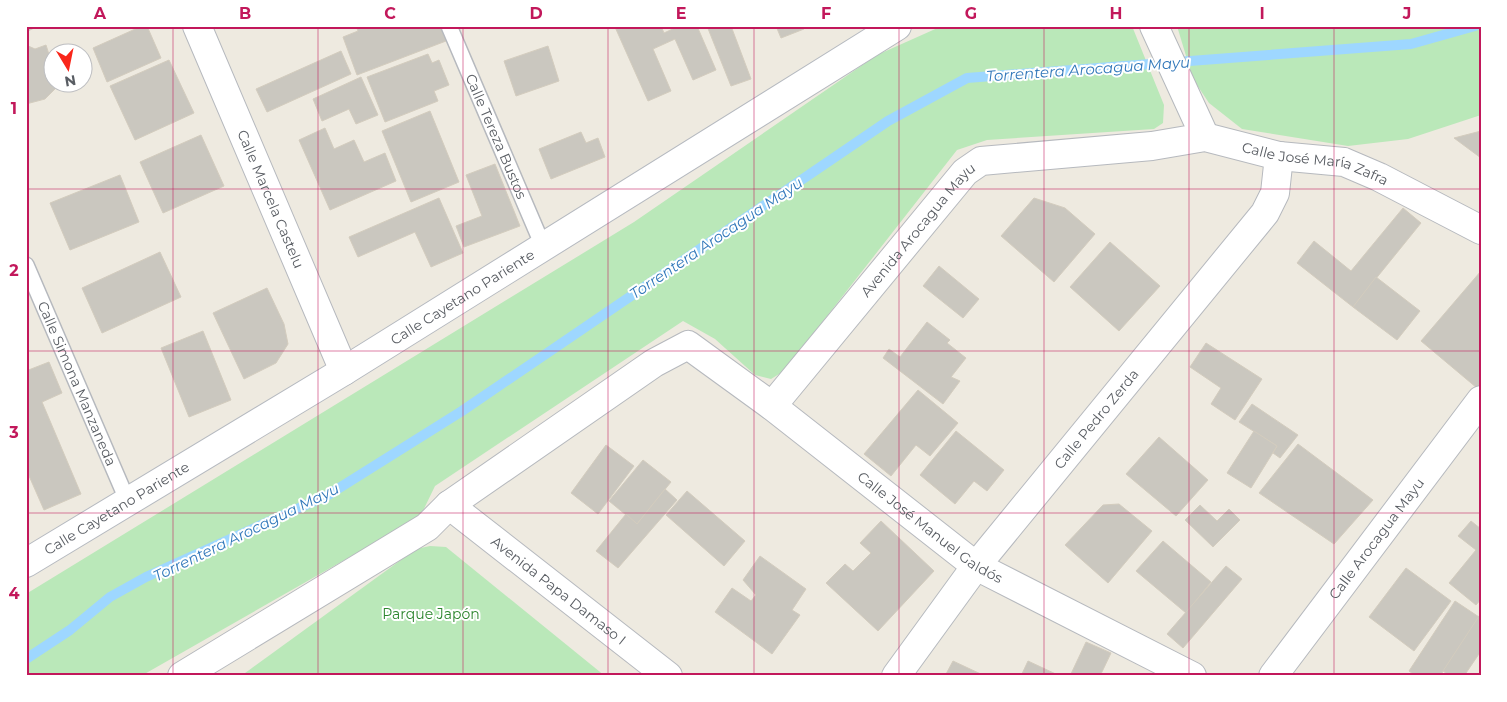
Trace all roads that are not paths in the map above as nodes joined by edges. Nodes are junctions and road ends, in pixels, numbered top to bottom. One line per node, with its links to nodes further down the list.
1 (197, 26): 10 (street, Calle Marcela Castelu)
2 (449, 26): 8 (lane, Calle Tereza Bustos)
3 (897, 26): 8 (street, Calle Cayetano Pariente)
4 (1159, 37): 5 (street)
5 (1205, 137): 6 (street, Calle José María Zafra); 12 (street, Avenida Arocagua Mayu)
6 (1279, 156): 7 (street, Calle José María Zafra); 16 (street, Calle Pedro Zerda)
7 (1481, 230)
8 (543, 246): 10 (street, Calle Cayetano Pariente)
9 (26, 265): 13 (lane, Calle Simona Manzaneda)
10 (344, 371): 13 (street, Calle Cayetano Pariente)
11 (1481, 400): 21 (street, Calle Arocagua Mayu)
12 (772, 406): 14 (street, Calle José Manuel Galdós); 16 (street, Calle José Manuel Galdós)
13 (128, 502): 15 (street, Calle Cayetano Pariente)
14 (449, 504): 17 (street); 18 (street, Avenida Papa Damaso I)
15 (26, 563)
16 (976, 566): 19 (street, Calle Pedro Zerda); 20 (street, Calle José Manuel Galdós)
17 (182, 676)
18 (668, 676)
19 (896, 676)
20 (1192, 676)
21 (1274, 676)

